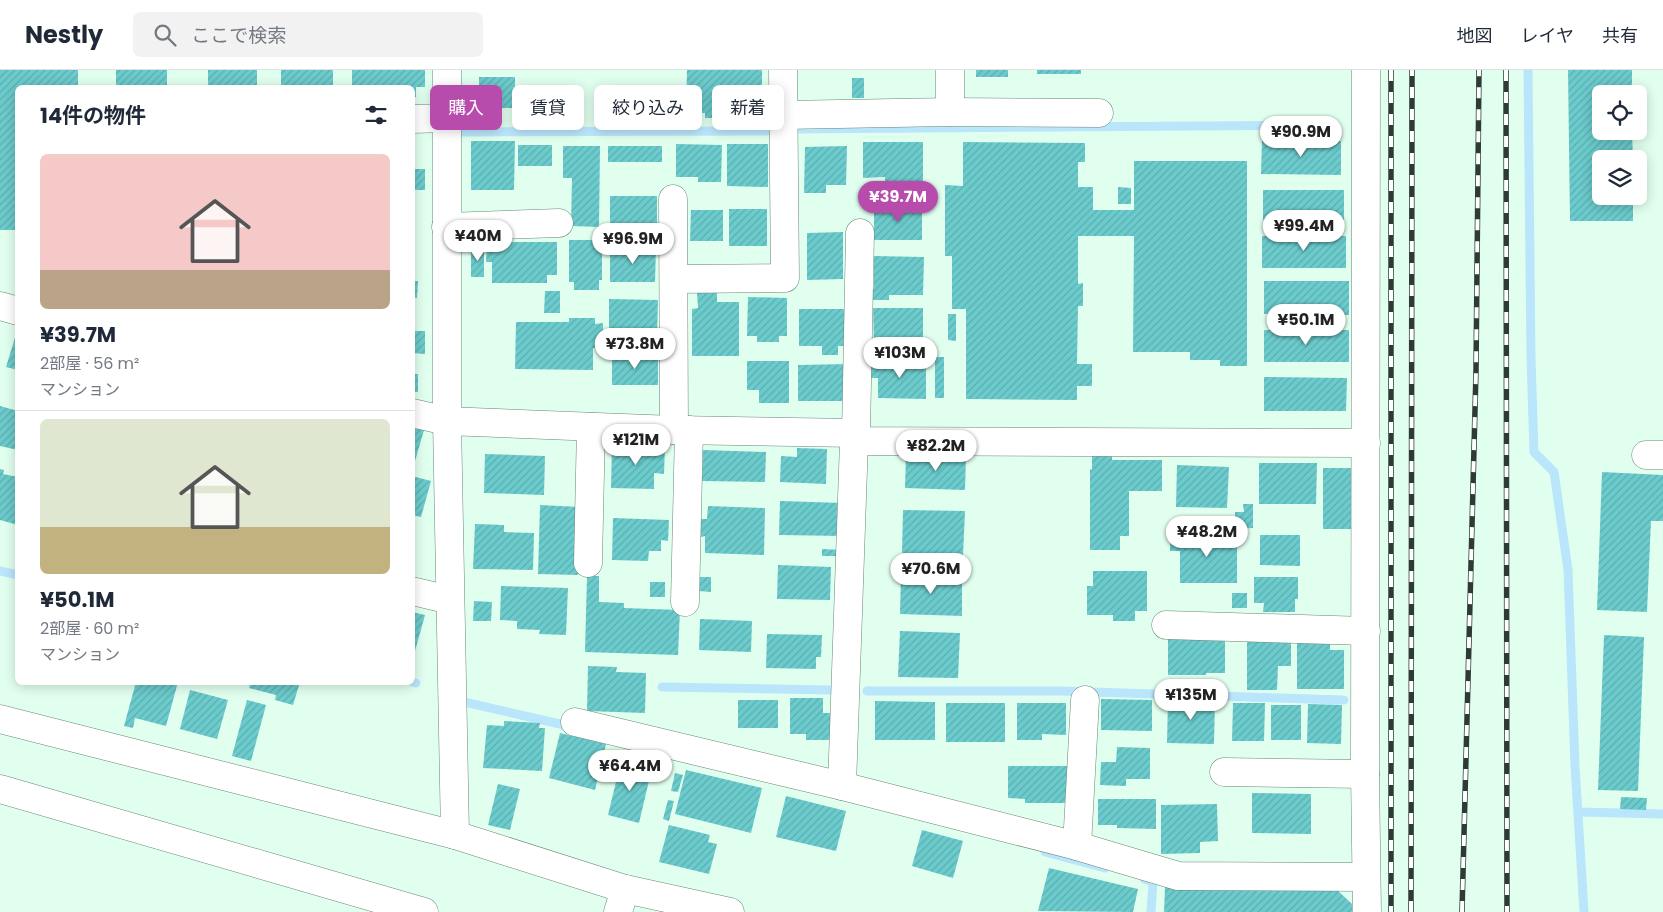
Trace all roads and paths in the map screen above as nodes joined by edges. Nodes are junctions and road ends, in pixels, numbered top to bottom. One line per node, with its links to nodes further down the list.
1 (447, 70): 5 (street)
2 (783, 70): 6 (street)
3 (950, 70): 7 (street)
4 (1366, 70): 26 (street)
5 (447, 85)
6 (783, 85)
7 (950, 112): 8 (street); 9 (street)
8 (1099, 113)
9 (784, 115)
10 (415, 118): 11 (street)
11 (430, 118)
12 (447, 130): 16 (street)
13 (783, 130): 18 (street)
14 (674, 199): 18 (street)
15 (558, 223): 16 (street)
16 (446, 227): 22 (street)
17 (860, 232): 25 (street)
18 (674, 279): 24 (street)
19 (0, 306): 20 (street)
20 (15, 309)
21 (415, 414): 22 (street)
22 (447, 421): 23 (street); 29 (street)
23 (591, 427): 24 (street); 27 (street)
24 (681, 430): 25 (street); 30 (street)
25 (855, 437): 26 (street); 38 (street)
26 (1366, 443): 32 (street)
27 (588, 563)
28 (415, 592): 29 (street)
29 (450, 600): 40 (street)
30 (685, 602)
31 (1166, 625): 32 (street)
32 (1366, 631): 37 (street)
33 (1084, 700): 41 (street)
34 (0, 719): 40 (street)
35 (575, 722): 38 (street)
36 (1224, 772): 37 (street)
37 (1365, 774): 42 (street)
38 (842, 786): 41 (street)
39 (0, 789): 44 (street)
40 (455, 835): 43 (street)
41 (1077, 846): 42 (street)
42 (1366, 878): 46 (street)
43 (622, 900): 45 (street)
44 (424, 912)
45 (730, 912)
46 (1367, 912)

